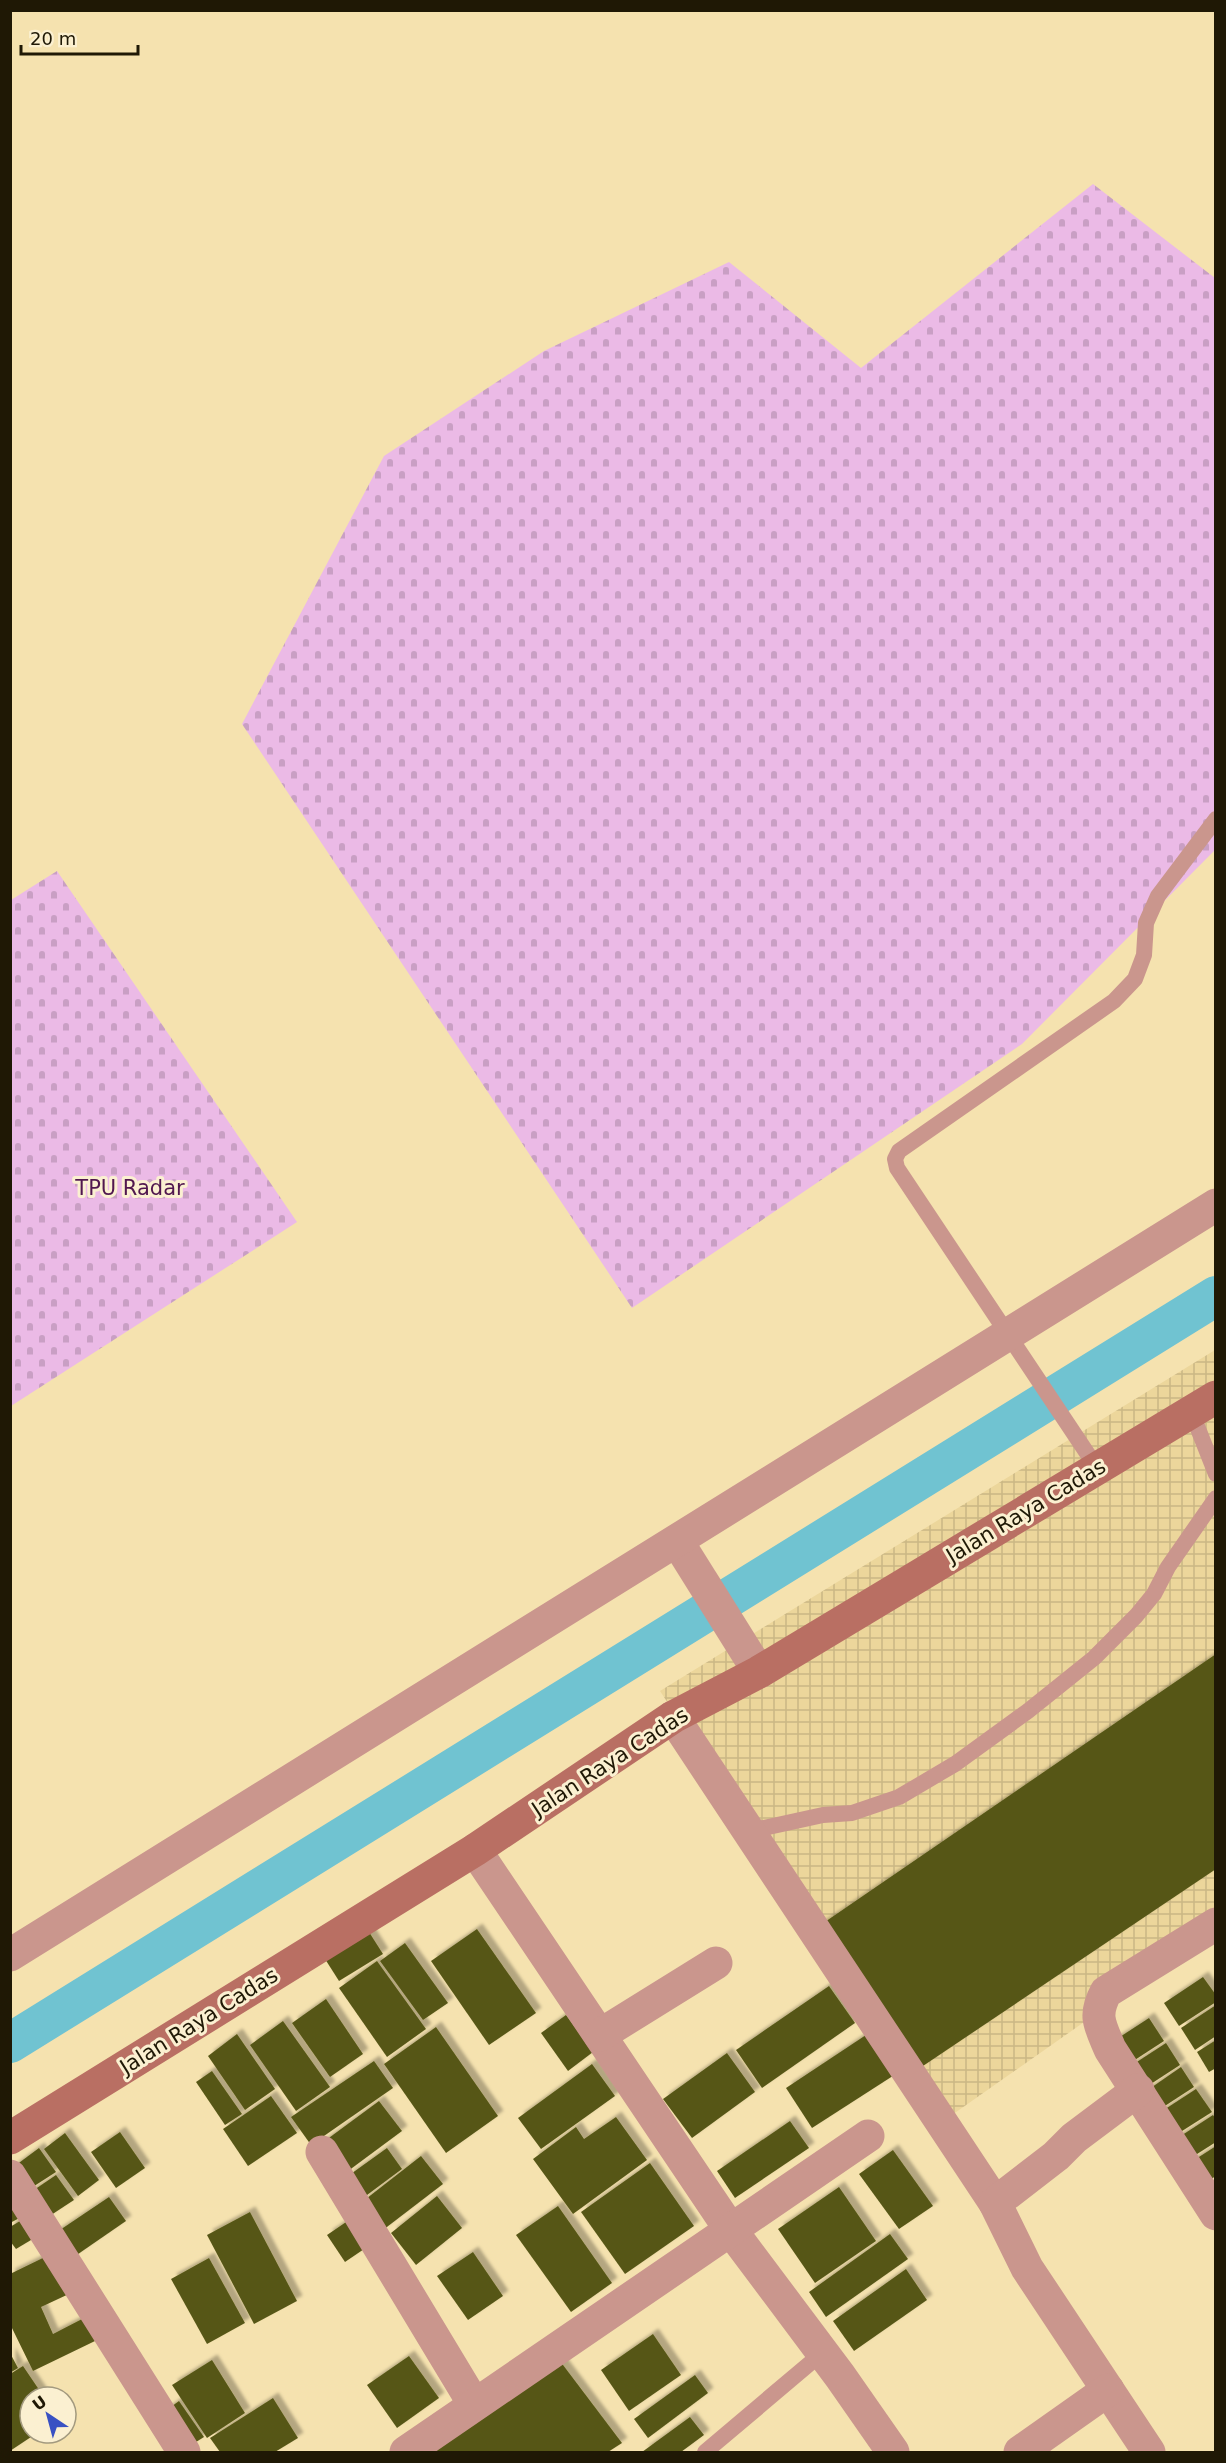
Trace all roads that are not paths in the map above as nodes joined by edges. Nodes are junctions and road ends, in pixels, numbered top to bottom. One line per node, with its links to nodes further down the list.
1 (1215, 819): 3 (lane)
2 (1215, 1205): 3 (street)
3 (1015, 1344): 5 (lane); 8 (street)
4 (1203, 1404): 5 (street, Jalan Raya Cadas); 6 (lane)
5 (1090, 1458): 9 (street, Jalan Raya Cadas)
6 (1215, 1474)
7 (1215, 1498): 11 (lane)
8 (680, 1545): 9 (street); 14 (street)
9 (751, 1659): 10 (street, Jalan Raya Cadas)
10 (673, 1718): 11 (street); 12 (street, Jalan Raya Cadas)
11 (750, 1831): 22 (street)
12 (475, 1850): 16 (street); 19 (street, Jalan Raya Cadas)
13 (1215, 1925): 17 (street)
14 (10, 1955)
15 (716, 1963): 16 (street)
16 (600, 2035): 24 (street)
17 (1138, 2090): 22 (street); 23 (street)
18 (868, 2136): 24 (street)
19 (10, 2138)
20 (322, 2152): 27 (street)
21 (10, 2176): 28 (street)
22 (995, 2203): 26 (street)
23 (1215, 2214)
24 (730, 2229): 25 (street); 27 (street)
25 (821, 2354): 30 (lane); 31 (street)
26 (1108, 2390): 32 (street); 33 (street)
27 (474, 2404): 29 (street)
28 (184, 2452)
29 (406, 2452)
30 (705, 2452)
31 (893, 2452)
32 (1020, 2452)
33 (1149, 2452)

